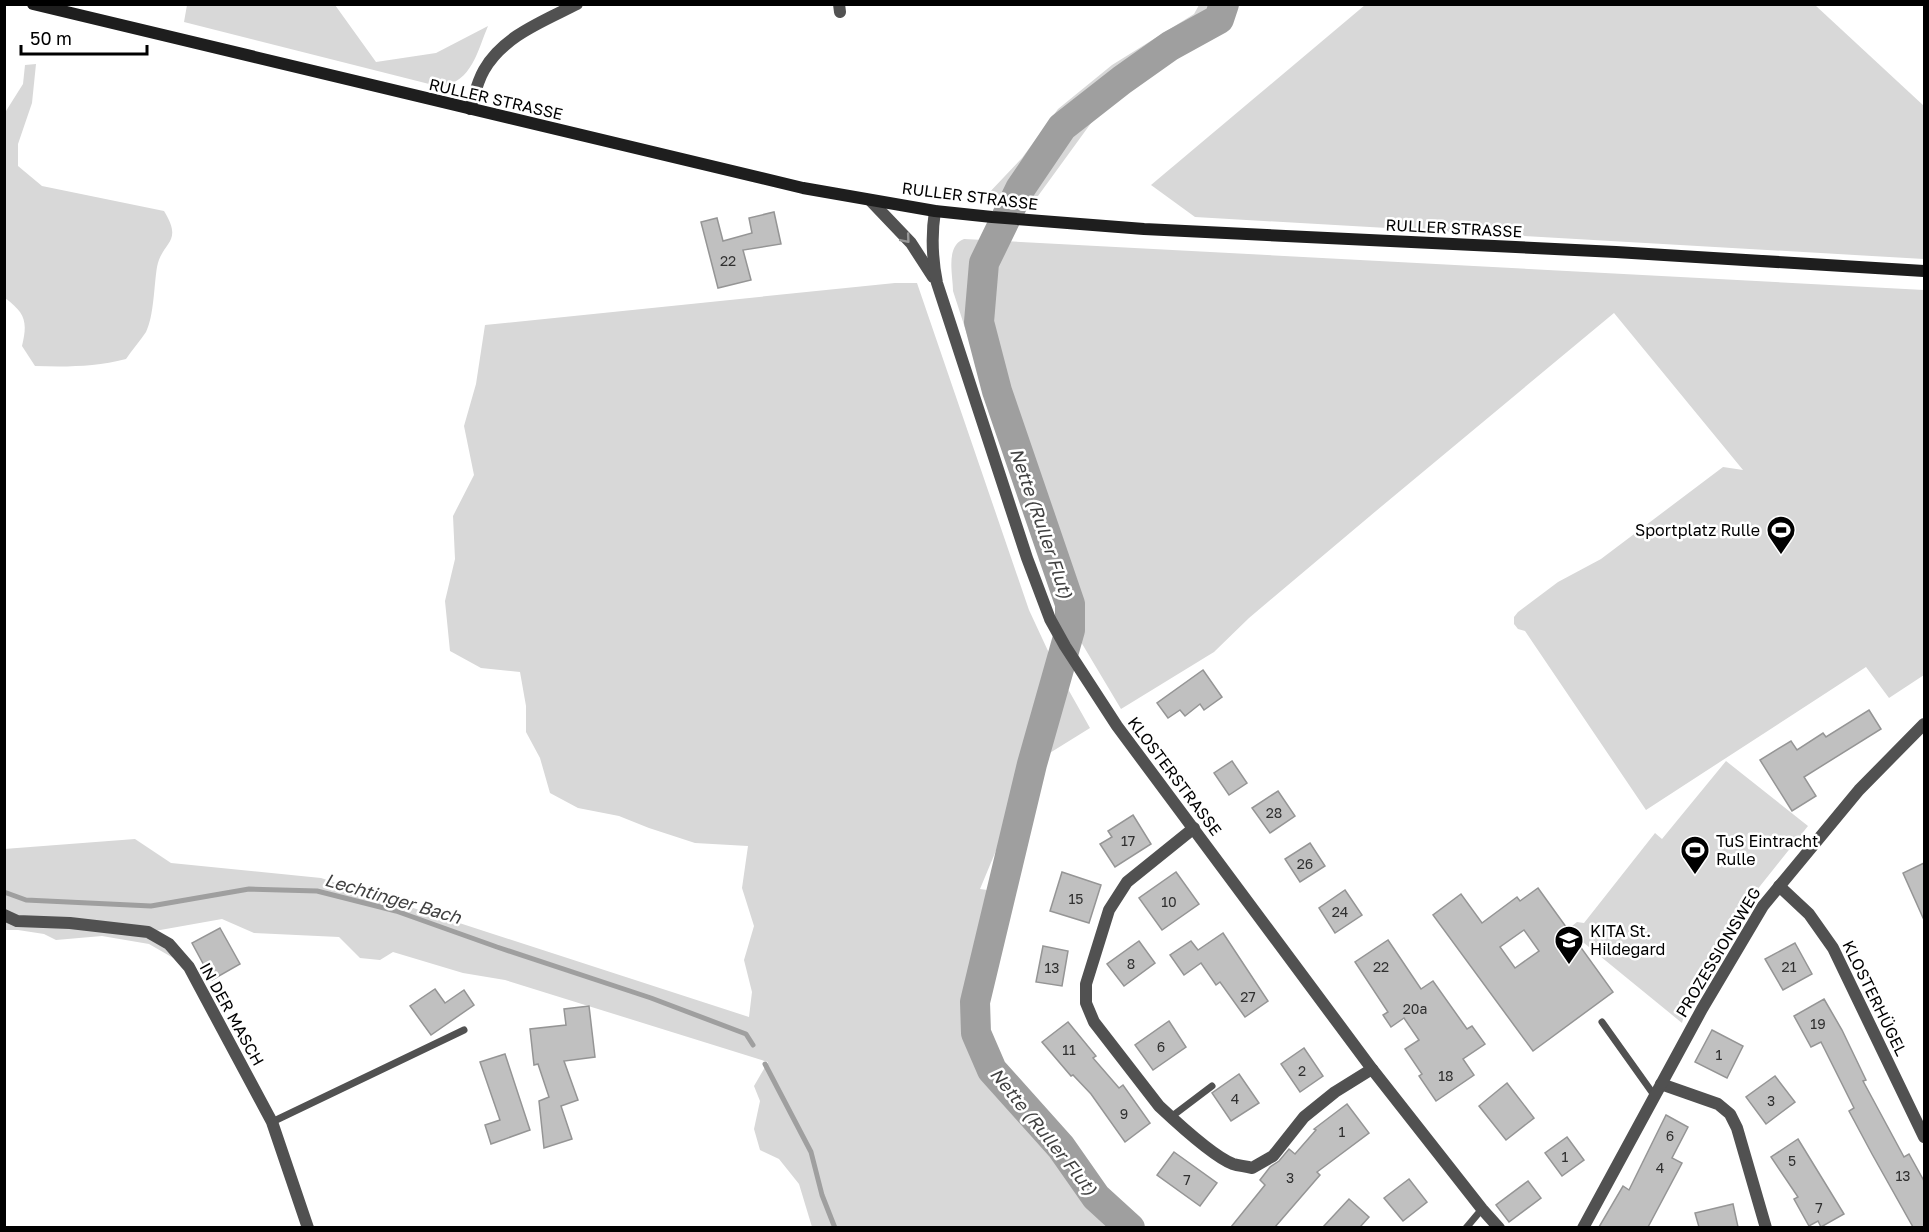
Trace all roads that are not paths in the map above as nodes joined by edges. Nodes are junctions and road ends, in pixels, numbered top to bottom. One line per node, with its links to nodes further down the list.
1 (33, 4): 3 (main road, RULLER STRASSE)
2 (577, 4): 3 (street)
3 (470, 110): 4 (main road, RULLER STRASSE)
4 (870, 200): 5 (main road, RULLER STRASSE); 7 (street, KLOSTERSTRASSE, one-way to 7)
5 (935, 211): 6 (main road, RULLER STRASSE); 7 (street, KLOSTERSTRASSE)
6 (1924, 271)
7 (937, 283): 9 (street, KLOSTERSTRASSE)
8 (1924, 724): 10 (street, PROZESSIONSWEG)
9 (1194, 828): 14 (street, KLOSTERSTRASSE); 18 (street)
10 (1779, 886): 15 (street, PROZESSIONSWEG); 20 (street, KLOSTERHÜGEL)
11 (4, 915): 19 (street, IN DER MASCH)
12 (1602, 1022): 17 (lane)
13 (464, 1030): 19 (lane)
14 (1372, 1069): 18 (street); 21 (street, KLOSTERSTRASSE)
15 (1661, 1084): 17 (street, PROZESSIONSWEG); 26 (street)
16 (1212, 1086): 18 (lane)
17 (1654, 1095): 25 (street, PROZESSIONSWEG)
18 (1171, 1117)
19 (272, 1122): 22 (street, IN DER MASCH)
20 (1924, 1137)
21 (1482, 1209): 23 (lane); 24 (street, KLOSTERSTRASSE)
22 (308, 1227)
23 (1466, 1227)
24 (1499, 1227)
25 (1583, 1227)
26 (1766, 1227)

